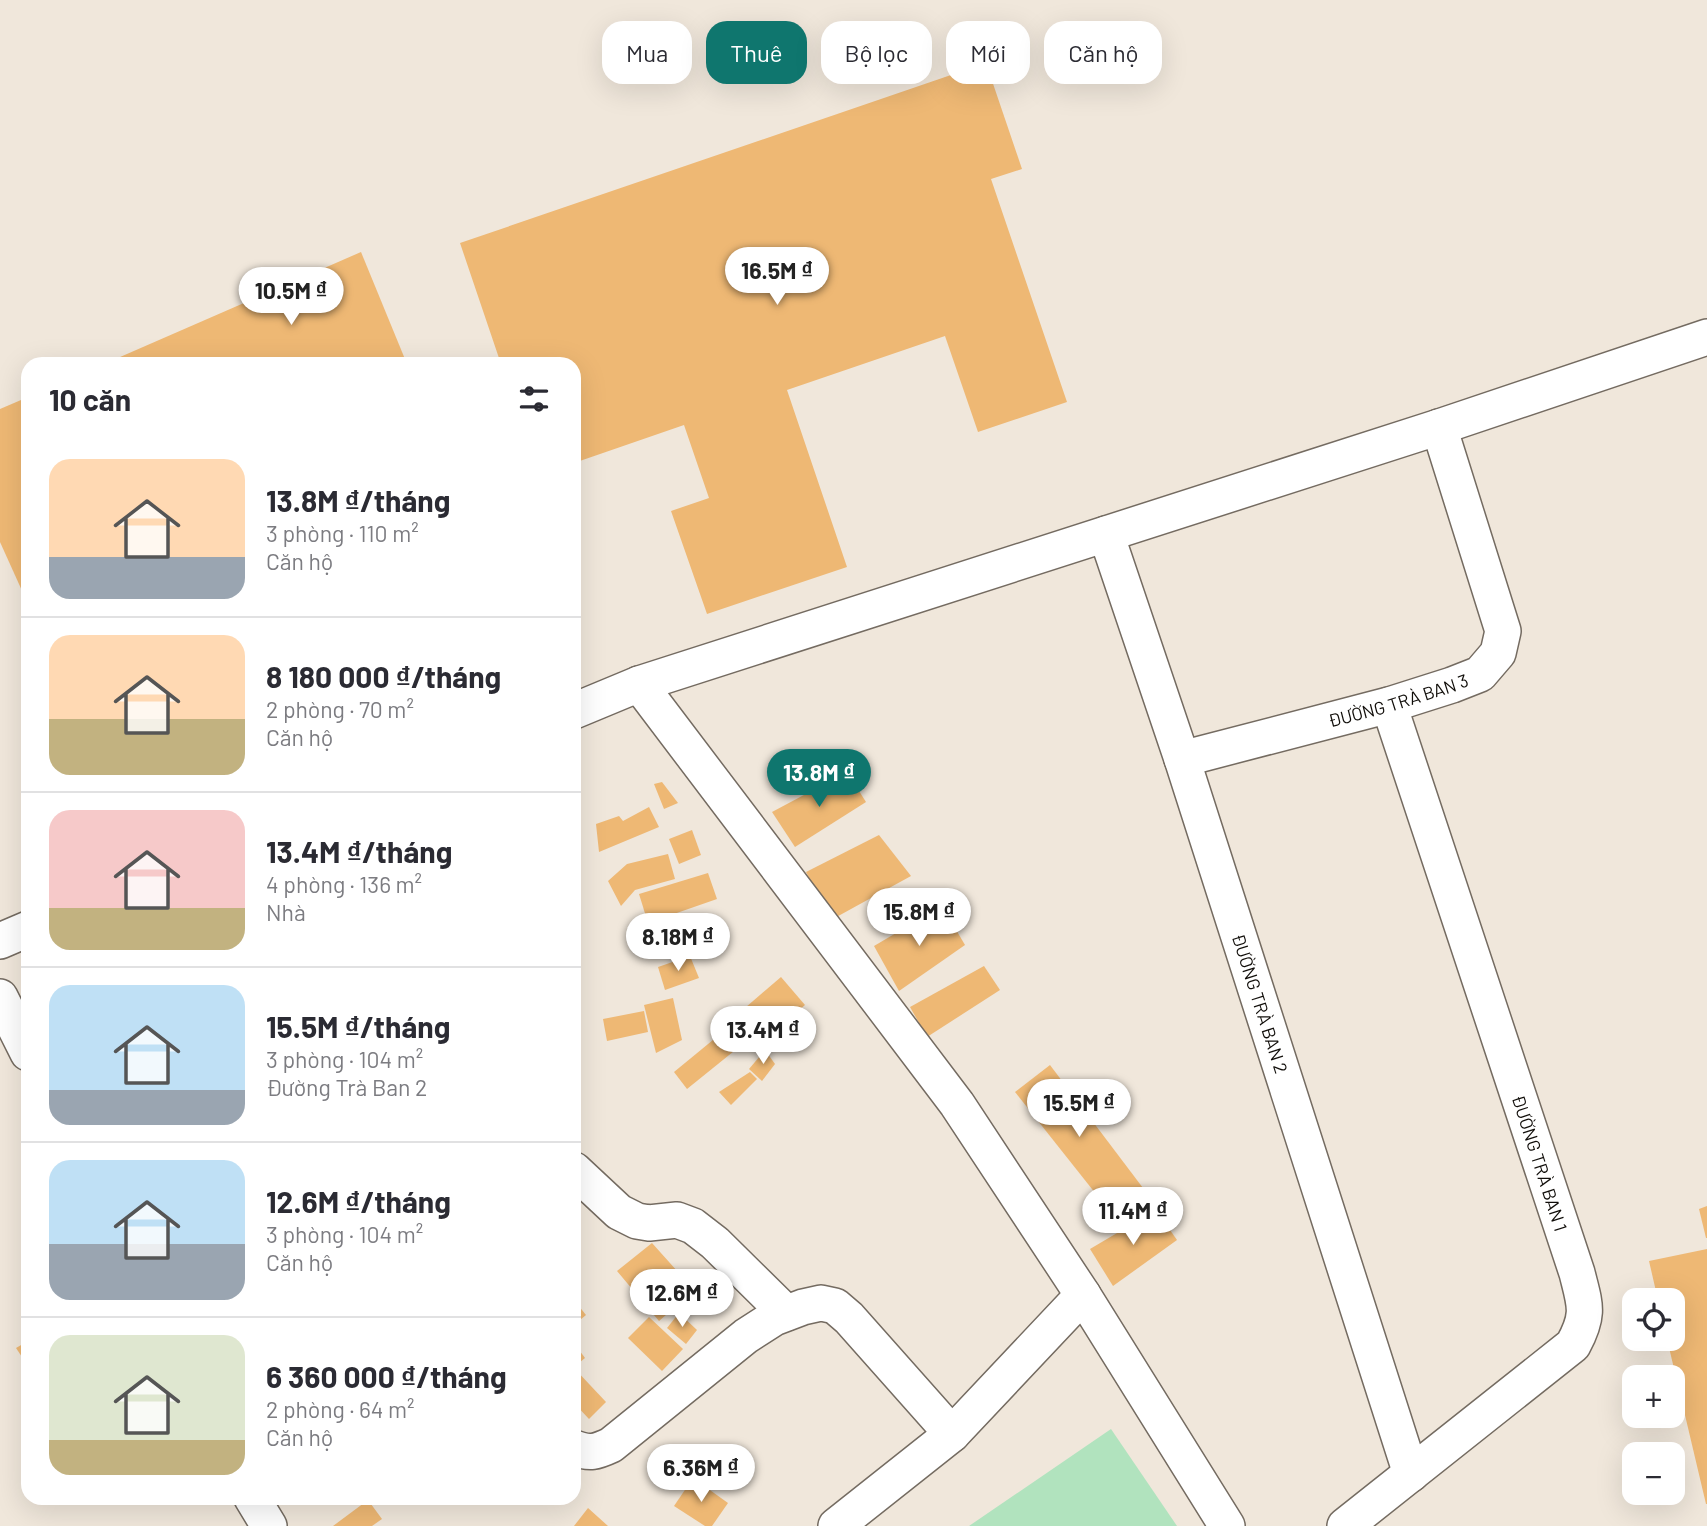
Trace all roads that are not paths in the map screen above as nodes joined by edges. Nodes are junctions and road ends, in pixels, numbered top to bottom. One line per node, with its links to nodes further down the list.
1 (1707, 337): 2 (street)
2 (1439, 427): 3 (street); 5 (street, ĐƯỜNG TRÀ BAN 3)
3 (1106, 534): 4 (street); 7 (street, ĐƯỜNG TRÀ BAN 2)
4 (639, 684): 6 (street); 13 (street)
5 (1389, 705): 7 (street, ĐƯỜNG TRÀ BAN 3); 17 (street, ĐƯỜNG TRÀ BAN 1)
6 (581, 708)
7 (1182, 760): 17 (street, ĐƯỜNG TRÀ BAN 2)
8 (21, 932): 9 (street)
9 (0, 941)
10 (0, 997): 11 (street)
11 (21, 1039)
12 (581, 1177): 14 (street)
13 (1083, 1295): 15 (street); 21 (street)
14 (786, 1313): 15 (street); 16 (street)
15 (952, 1434): 20 (street)
16 (581, 1451)
17 (1411, 1474): 22 (street, ĐƯỜNG TRÀ BAN 1)
18 (256, 1505): 19 (street)
19 (269, 1526)
20 (836, 1526)
21 (1227, 1526)
22 (1345, 1526)

